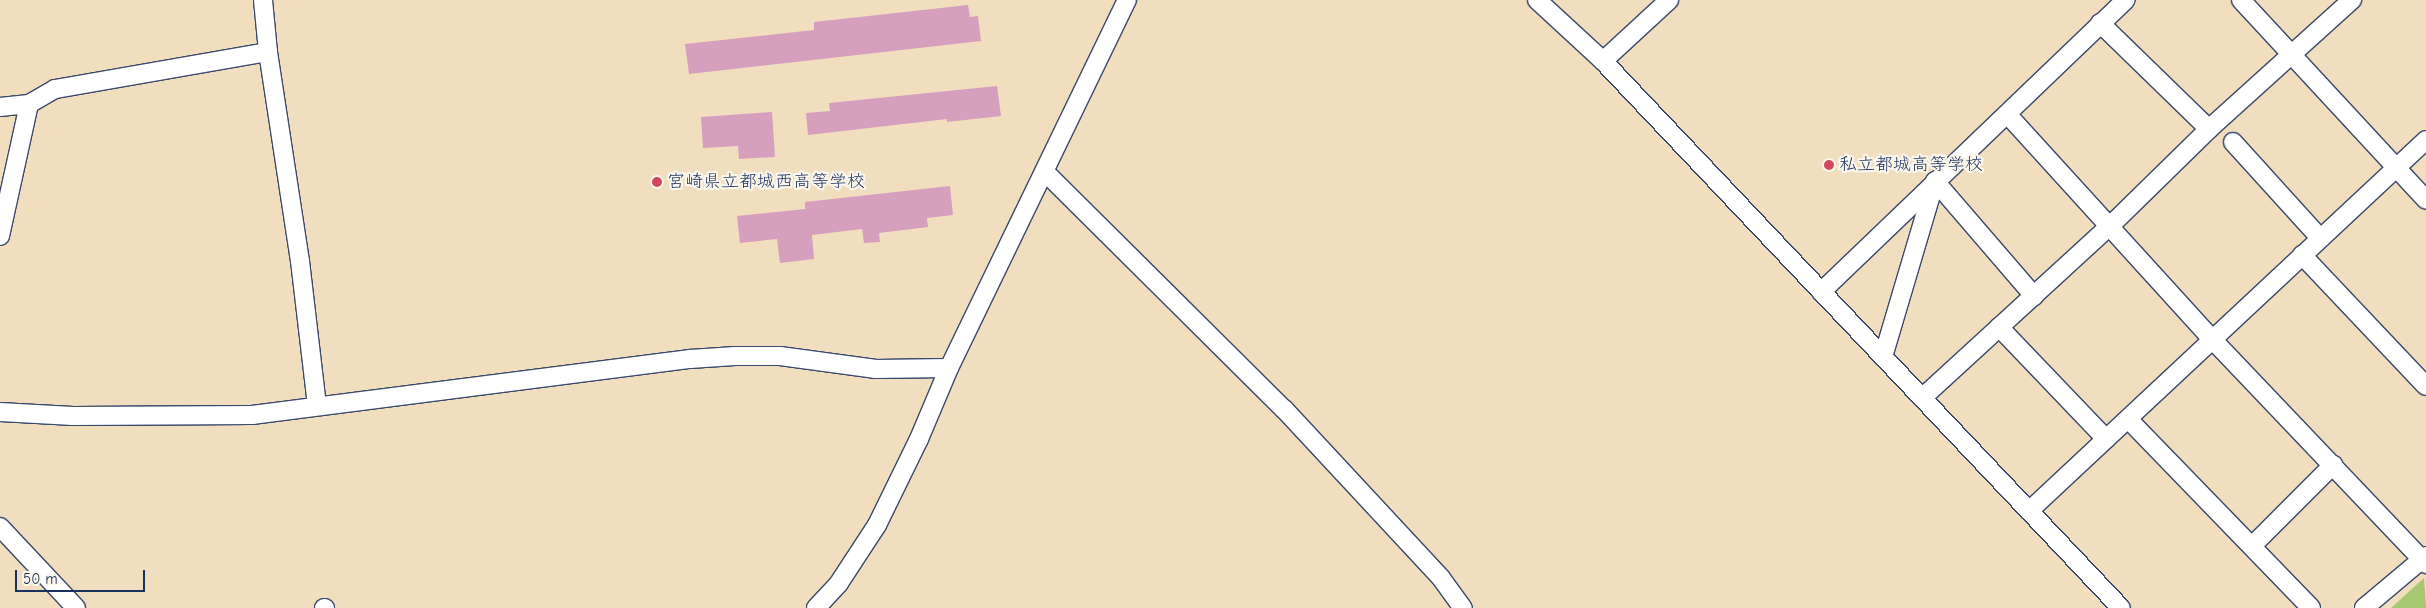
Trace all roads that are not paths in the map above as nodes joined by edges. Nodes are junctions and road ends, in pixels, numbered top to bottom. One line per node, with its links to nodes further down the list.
1 (263, 0): 9 (street)
2 (1127, 0): 19 (street)
3 (1536, 0): 11 (street)
4 (1669, 0): 11 (street)
5 (2126, 0): 8 (street)
6 (2241, 0): 10 (street)
7 (2352, 0): 10 (street)
8 (2100, 23): 14 (street); 15 (street)
9 (268, 52): 12 (street); 34 (street)
10 (2292, 56): 15 (street); 18 (street)
11 (1603, 61): 26 (street)
12 (30, 104): 13 (street); 23 (street)
13 (0, 107)
14 (2008, 115): 20 (street); 22 (street)
15 (2209, 129): 22 (street)
16 (2426, 140): 18 (street)
17 (2233, 142): 24 (street)
18 (2396, 168): 21 (street); 24 (street)
19 (1045, 172): 31 (street); 45 (street)
20 (1935, 181): 26 (street); 27 (street); 30 (street)
21 (2426, 200)
22 (2110, 226): 27 (street); 29 (street)
23 (0, 236)
24 (2320, 238): 25 (street)
25 (2302, 255): 29 (street); 32 (street)
26 (1821, 292): 30 (street)
27 (2034, 296): 28 (street)
28 (1999, 327): 33 (street); 37 (street)
29 (2212, 339): 36 (street); 38 (street)
30 (1883, 357): 33 (street)
31 (949, 368): 34 (street); 44 (street)
32 (2426, 386)
33 (1922, 398): 39 (street)
34 (317, 406): 35 (street)
35 (0, 412)
36 (2128, 419): 37 (street); 41 (street)
37 (2106, 439): 39 (street)
38 (2333, 465): 41 (street); 42 (street)
39 (2029, 511): 46 (street)
40 (0, 527): 43 (street)
41 (2252, 546): 47 (street)
42 (2425, 560): 48 (street)
43 (76, 608)
44 (816, 608)
45 (1463, 608)
46 (2121, 608)
47 (2311, 608)
48 (2364, 608)

